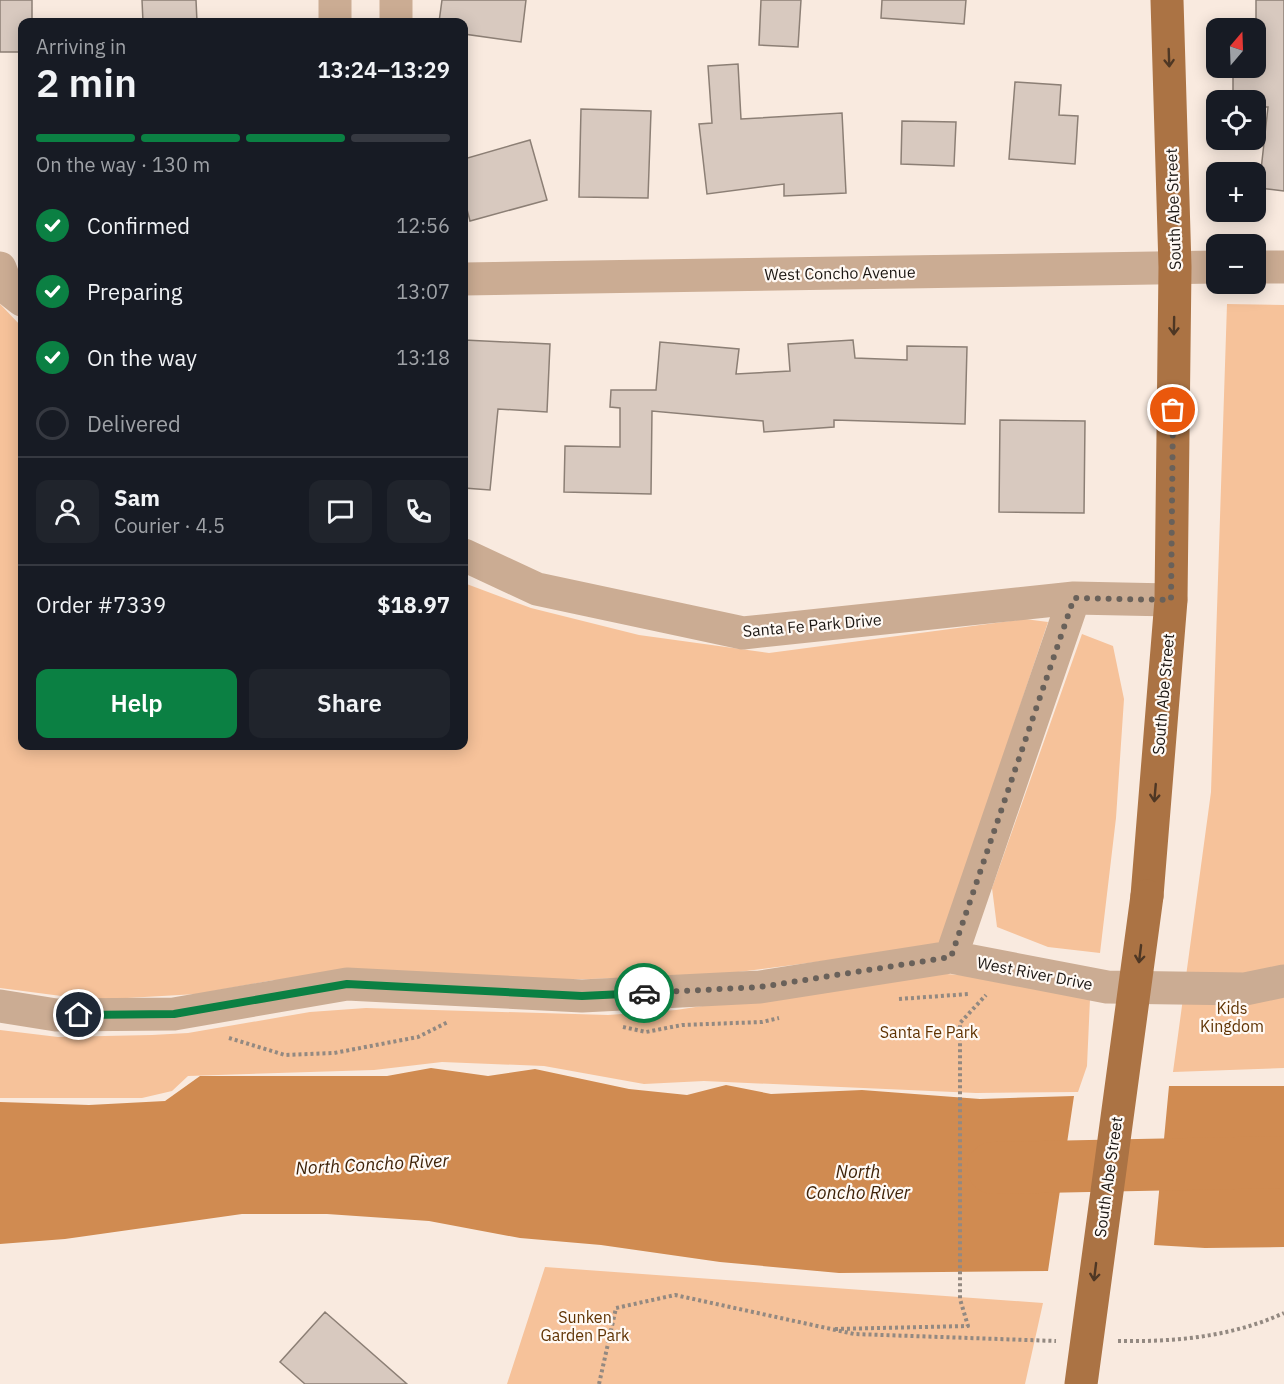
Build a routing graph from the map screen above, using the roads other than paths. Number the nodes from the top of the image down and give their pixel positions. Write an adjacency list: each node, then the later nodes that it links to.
1 (335, 0): 4 (street)
2 (396, 0): 5 (street)
3 (1167, 0): 6 (main road, South Abe Street, one-way to 6)
4 (335, 18)
5 (396, 18)
6 (1175, 267): 7 (street, West Concho Avenue); 10 (street, West Concho Avenue); 13 (main road, South Abe Street, one-way to 13)
7 (1206, 267)
8 (1266, 267): 9 (street)
9 (1284, 267)
10 (468, 279)
11 (468, 557): 12 (street, Santa Fe Park Drive)
12 (1074, 598): 13 (street, Santa Fe Park Drive); 14 (street)
13 (1171, 600): 17 (main road, South Abe Street, one-way to 17, bridge)
14 (951, 957): 15 (street, West River Drive); 16 (street, West River Drive)
15 (1284, 981)
16 (0, 1006)
17 (1082, 1384)

